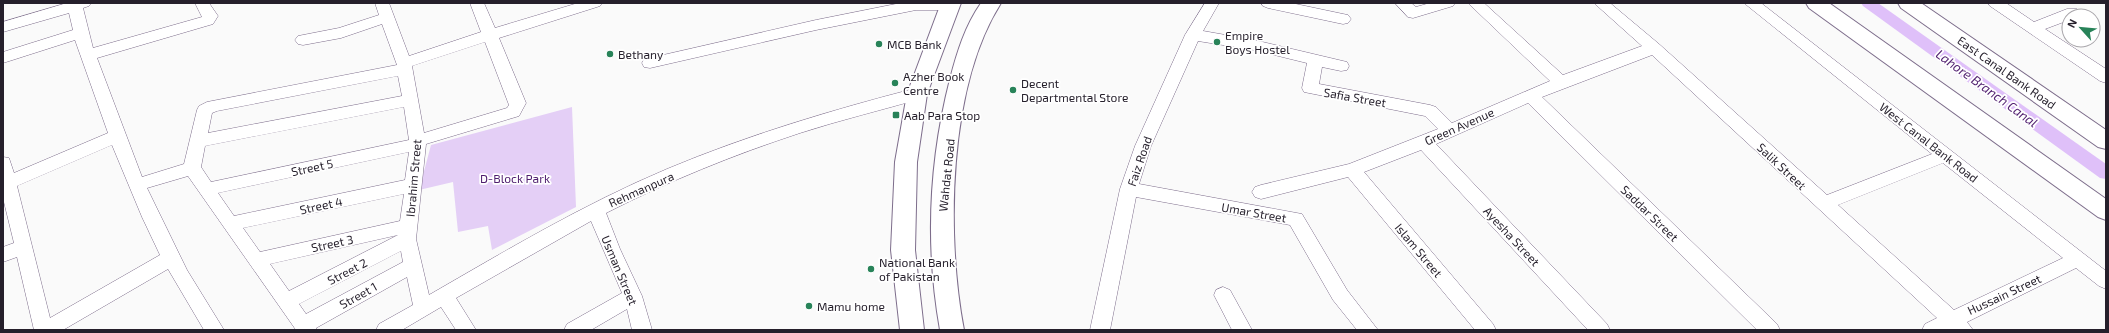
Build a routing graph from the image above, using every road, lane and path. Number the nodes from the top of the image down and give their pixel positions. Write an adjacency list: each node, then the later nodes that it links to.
1 (202, 3): 31 (street)
2 (477, 3): 27 (street)
3 (595, 3): 19 (street)
4 (985, 3): 23 (main road)
5 (991, 3): 23 (main road, Wahdat Road)
6 (1212, 3): 28 (street, Faiz Road)
7 (1268, 3): 22 (street)
8 (1402, 3): 9 (street)
9 (1448, 3)
10 (1475, 3): 38 (street)
11 (1601, 3): 30 (street, Salik Street)
12 (1751, 3): 48 (street, West Canal Bank Road)
13 (1816, 3): 60 (main road)
14 (1908, 3): 45 (main road, East Canal Bank Road)
15 (1995, 3): 25 (street)
16 (951, 4): 34 (street); 39 (main road)
17 (80, 5): 18 (street); 26 (street)
18 (45, 9): 24 (street)
19 (550, 9): 27 (street)
20 (385, 10): 29 (street); 35 (street, Ibrahim Street)
21 (2061, 18): 25 (street)
22 (1343, 19)
23 (977, 25): 85 (main road, Wahdat Road)
24 (3, 27)
25 (2033, 28): 37 (street)
26 (80, 33): 31 (street); 32 (street)
27 (490, 35): 35 (street); 46 (street, Street 5)
28 (1193, 35): 33 (street); 56 (street, Faiz Road)
29 (303, 40)
30 (1654, 48): 38 (street, Green Avenue); 58 (street, Salik Street)
31 (88, 54): 43 (street)
32 (3, 58)
33 (1315, 61): 36 (street); 42 (street, Safia Street)
34 (650, 63)
35 (405, 66): 41 (street, Ibrahim Street); 44 (street)
36 (1341, 66)
37 (2106, 78)
38 (1561, 82): 40 (street, Green Avenue)
39 (917, 94): 59 (street, Rehmanpura); 84 (main road)
40 (1530, 95): 42 (street, Green Avenue); 90 (street, Saddar Street)
41 (411, 100): 44 (street); 46 (street, Ibrahim Street)
42 (1450, 131): 47 (street, Green Avenue)
43 (117, 136): 52 (street); 53 (street)
44 (197, 141): 50 (street)
45 (2106, 141)
46 (418, 142): 54 (street, Ibrahim Street); 55 (street, Street 5)
47 (1424, 142): 51 (street, Green Avenue); 89 (street, Ayesha Street)
48 (1946, 155): 58 (street); 66 (street, West Canal Bank Road)
49 (3, 163): 52 (street)
50 (192, 168): 53 (street); 55 (street)
51 (1352, 170): 57 (street, Green Avenue); 88 (street, Islam Street)
52 (6, 184): 63 (street)
53 (137, 185): 65 (street)
54 (413, 185): 61 (street, Street 4); 62 (street, Ibrahim Street)
55 (207, 189): 61 (street)
56 (1129, 189): 86 (street, Faiz Road); 87 (street, Umar Street)
57 (1261, 192)
58 (1823, 204): 75 (street, Salik Street)
59 (596, 210): 71 (street, Rehmanpura); 72 (street, Usman Street)
60 (2106, 211)
61 (230, 224): 67 (street)
62 (408, 233): 67 (street, Street 3); 68 (street, Ibrahim Street); 73 (street, Street 2)
63 (24, 246): 64 (street); 78 (street)
64 (3, 255)
65 (172, 256): 78 (street); 79 (street)
66 (2078, 259): 69 (street, West Canal Bank Road); 75 (street, Hussain Street)
67 (256, 260): 73 (street)
68 (413, 265): 74 (street, Ibrahim Street); 76 (street, Street 1)
69 (2106, 281)
70 (1223, 295): 77 (street)
71 (444, 296): 74 (street, Rehmanpura); 81 (street)
72 (633, 296): 82 (street); 83 (street, Usman Street)
73 (286, 302): 76 (street)
74 (423, 308): 80 (street, Rehmanpura)
75 (1957, 325): 91 (street, Hussain Street)
76 (305, 328)
77 (1236, 328)
78 (45, 330)
79 (214, 330)
80 (386, 330)
81 (466, 330)
82 (574, 330)
83 (642, 330)
84 (912, 330)
85 (952, 330)
86 (1100, 330)
87 (1368, 330)
88 (1486, 330)
89 (1600, 330)
90 (1770, 330)
91 (1932, 330)

